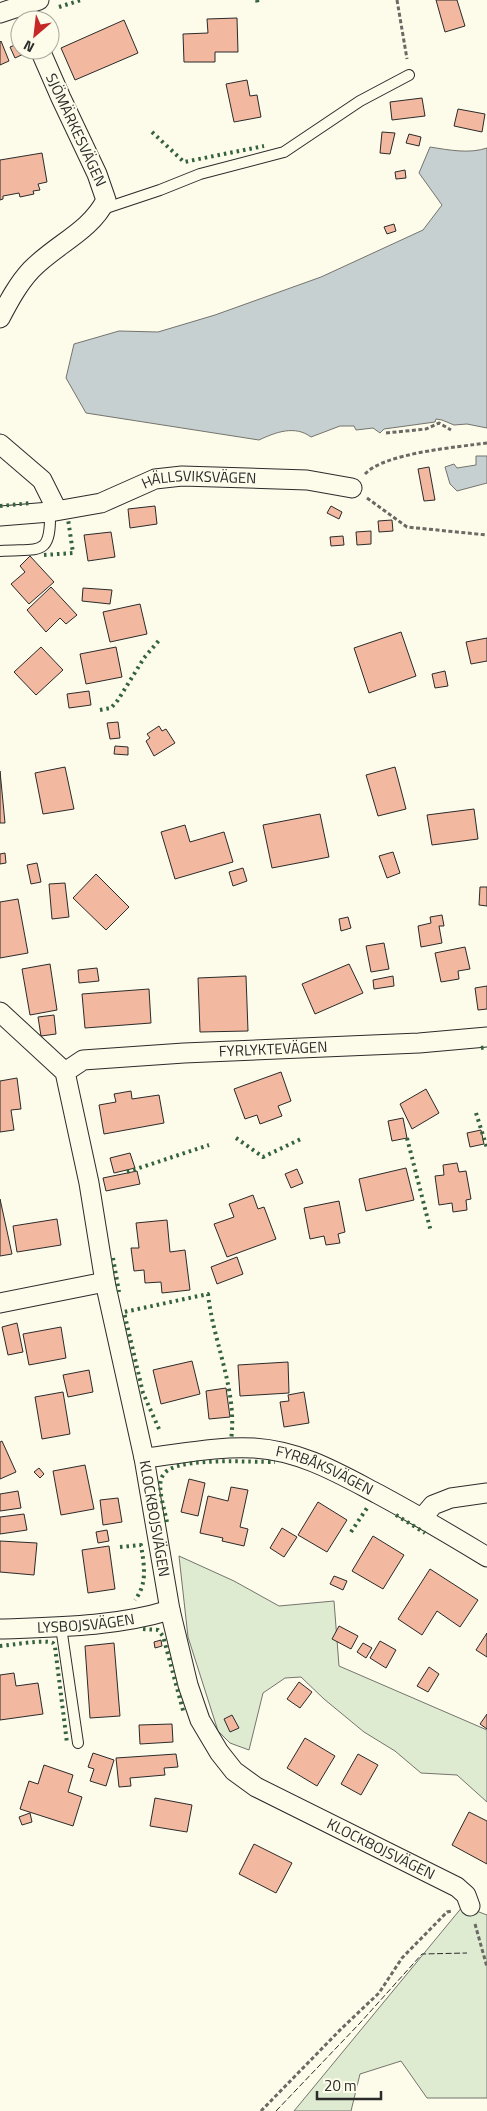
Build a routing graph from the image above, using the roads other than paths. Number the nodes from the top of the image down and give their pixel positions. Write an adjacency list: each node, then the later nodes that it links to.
1 (29, 9): 2 (street)
2 (0, 13)
3 (45, 60): 5 (street, SJÖMÄRKESVÄGEN)
4 (409, 75): 5 (lane)
5 (102, 209): 6 (street, SJÖMÄRKESVÄGEN)
6 (0, 318)
7 (0, 444): 9 (street)
8 (352, 488): 9 (street, HÄLLSVIKSVÄGEN)
9 (54, 511): 10 (street, HÄLLSVIKSVÄGEN); 11 (lane)
10 (0, 516)
11 (0, 551)
12 (0, 1012): 14 (street)
13 (487, 1037): 14 (street, FYRLYKTEVÄGEN)
14 (65, 1072): 15 (street, KLOCKBOJSVÄGEN)
15 (106, 1282): 16 (street); 17 (street, KLOCKBOJSVÄGEN)
16 (0, 1302)
17 (144, 1458): 19 (street, FYRBÅKSVÄGEN); 21 (street, KLOCKBOJSVÄGEN)
18 (487, 1493): 19 (street)
19 (422, 1518): 20 (street, FYRBÅKSVÄGEN)
20 (487, 1557)
21 (170, 1610): 22 (street, LYSBOJSVÄGEN); 25 (street, KLOCKBOJSVÄGEN)
22 (61, 1627): 23 (street, LYSBOJSVÄGEN); 24 (lane)
23 (0, 1629)
24 (78, 1743)
25 (470, 1906)

